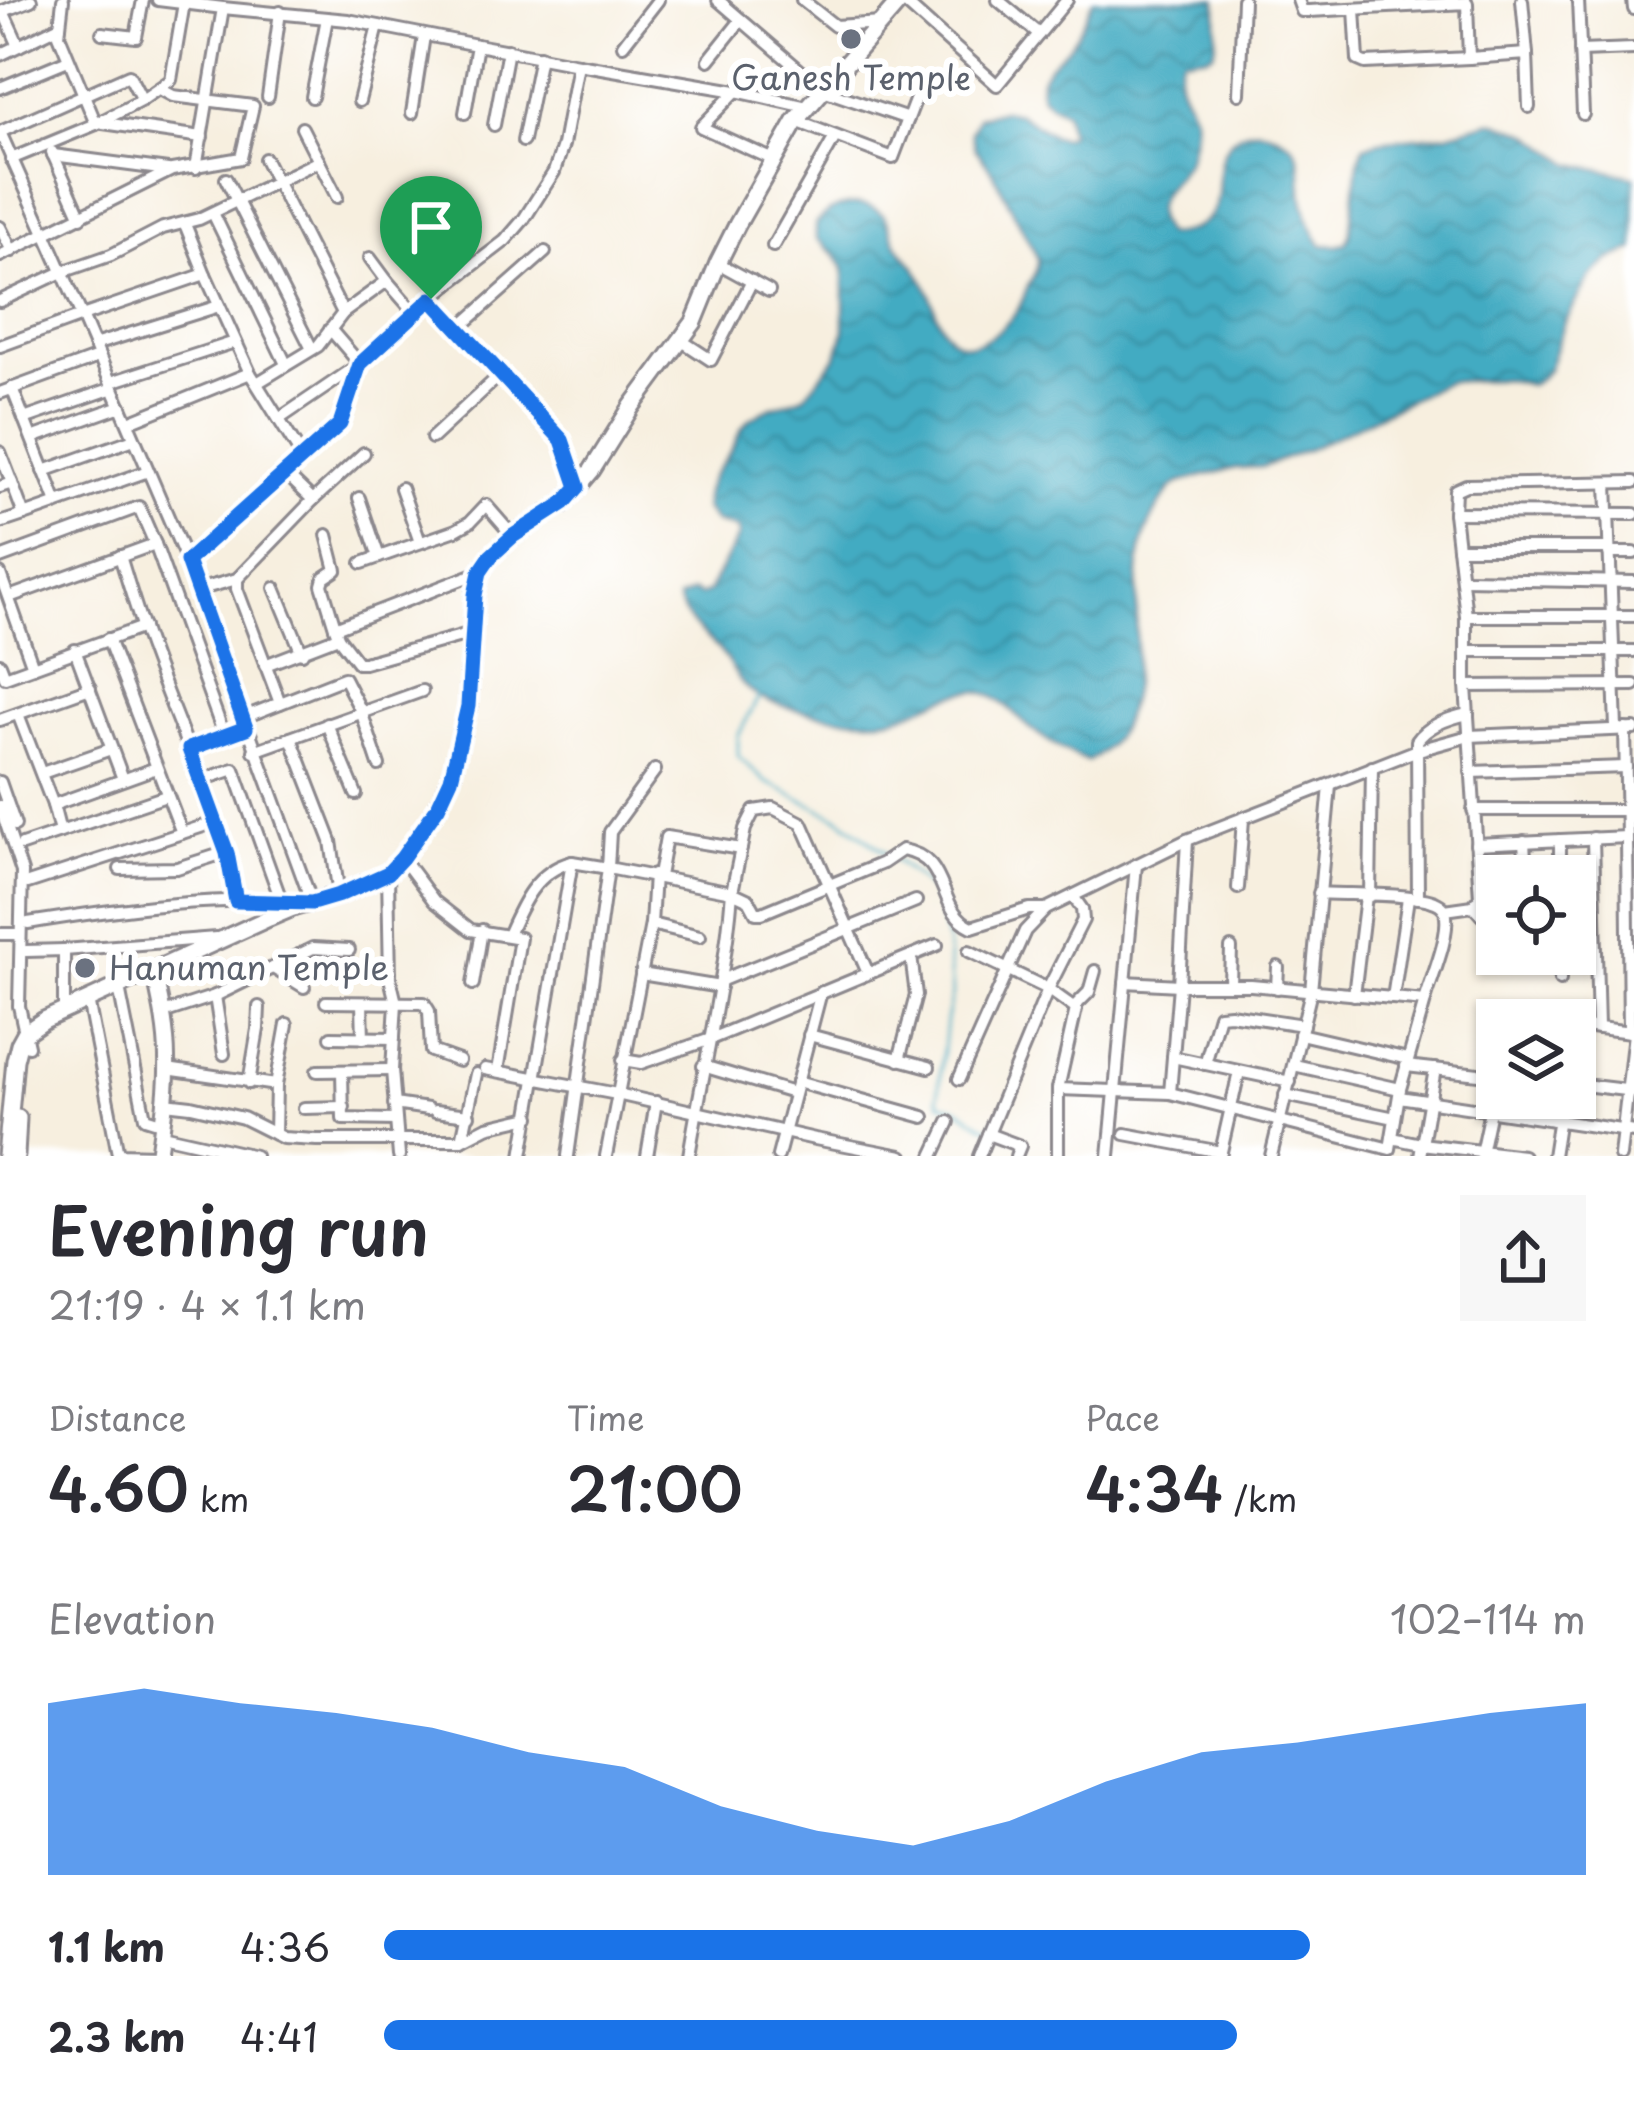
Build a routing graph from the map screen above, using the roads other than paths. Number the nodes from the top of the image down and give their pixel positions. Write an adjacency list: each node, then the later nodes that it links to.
1 (32, 0): 21 (street)
2 (63, 0): 26 (street)
3 (142, 0): 28 (street)
4 (158, 0): 17 (street)
5 (658, 0): 32 (street)
6 (718, 0): 24 (street)
7 (802, 0): 25 (street)
8 (902, 0): 25 (main road); 29 (street)
9 (998, 0): 29 (street)
10 (1067, 0): 29 (street)
11 (1243, 0): 49 (street)
12 (1298, 0): 19 (street)
13 (1522, 0): 37 (street)
14 (1578, 0): 36 (street)
15 (1633, 0): 20 (street)
16 (1467, 1): 19 (street); 40 (street)
17 (184, 3): 18 (street); 45 (street)
18 (223, 8): 22 (street); 53 (street)
19 (1355, 9): 40 (street)
20 (1634, 9)
21 (1, 12): 33 (street)
22 (280, 12): 23 (street); 51 (street)
23 (327, 18): 27 (street); 52 (street)
24 (741, 20): 42 (street); 46 (street)
25 (881, 23): 46 (main road)
26 (60, 26): 33 (street); 41 (street)
27 (379, 26): 30 (street); 55 (street)
28 (102, 33)
29 (1039, 34)
30 (424, 35): 31 (street); 57 (street)
31 (477, 45): 35 (street); 58 (street)
32 (623, 45)
33 (19, 46): 38 (street)
34 (1634, 49): 36 (street)
35 (508, 50): 39 (street); 63 (street)
36 (1580, 51): 60 (street)
37 (1527, 54): 40 (street); 56 (street)
38 (0, 55)
39 (540, 56): 43 (street); 68 (street)
40 (1469, 58)
41 (68, 60): 44 (street); 50 (street)
42 (709, 60)
43 (578, 64): 48 (street); 95 (street)
44 (0, 88)
45 (160, 89): 53 (street); 54 (street)
46 (823, 90): 59 (main road); 61 (street)
47 (919, 90): 61 (street)
48 (736, 92): 59 (street); 72 (street)
49 (1239, 94)
50 (83, 95): 54 (street); 62 (street); 65 (street)
51 (268, 97)
52 (312, 98)
53 (208, 99): 66 (street); 74 (street)
54 (142, 100): 62 (street)
55 (359, 101)
56 (1529, 107)
57 (412, 113)
58 (464, 113)
59 (802, 114): 67 (street); 72 (main road)
60 (1583, 114)
61 (908, 118): 67 (street)
62 (98, 123): 66 (street); 69 (street)
63 (494, 125)
64 (302, 128): 73 (street)
65 (0, 132): 70 (street)
66 (202, 136): 74 (street)
67 (835, 137): 86 (street)
68 (523, 141)
69 (50, 149): 70 (street); 75 (street); 81 (street)
70 (11, 159): 85 (street)
71 (265, 159): 77 (street)
72 (774, 160): 90 (main road)
73 (319, 161): 77 (street); 78 (street)
74 (196, 167): 75 (street)
75 (172, 170): 81 (street)
76 (226, 179): 79 (street)
77 (277, 183): 79 (street); 101 (street)
78 (337, 197)
79 (237, 203): 80 (street); 108 (street)
80 (213, 213): 82 (street); 110 (street)
81 (82, 217): 85 (street)
82 (185, 224): 91 (street); 92 (street)
83 (0, 227): 88 (street)
84 (406, 229): 95 (street)
85 (46, 234): 88 (street); 91 (street)
86 (773, 246)
87 (544, 252): 104 (street)
88 (6, 254)
89 (370, 258): 93 (street)
90 (718, 263): 94 (street); 105 (main road)
91 (62, 272): 98 (street); 102 (street)
92 (205, 274): 99 (street); 102 (street)
93 (387, 280): 100 (street); 101 (street)
94 (752, 281): 96 (street); 105 (street)
95 (448, 284): 97 (street)
96 (770, 291)
97 (431, 299): 100 (street); 104 (street)
98 (0, 301)
99 (219, 306): 106 (street); 109 (street)
100 (414, 312): 111 (street)
101 (343, 313): 103 (street)
102 (82, 316): 107 (street); 109 (street)
103 (331, 329): 108 (street); 111 (street)
104 (458, 329): 112 (street)
105 (682, 341): 133 (main road)
106 (236, 342): 113 (street); 114 (street)
107 (0, 346)
108 (312, 349): 110 (street)
109 (96, 351): 114 (street); 115 (street)
110 (286, 364): 113 (street)
111 (360, 364): 118 (street); 125 (street)
112 (500, 374): 121 (street); 133 (street)
113 (253, 378): 118 (street); 119 (street)
114 (112, 385): 116 (street); 117 (street)
115 (6, 390): 117 (street)
116 (121, 406): 119 (street); 120 (street)
117 (24, 419): 120 (street)
118 (279, 419): 125 (street)
119 (129, 422): 122 (street)
120 (32, 438): 126 (street)
121 (431, 438)
122 (134, 439): 126 (street); 127 (street)
123 (0, 451): 132 (street)
124 (364, 453): 136 (street)
125 (303, 458): 128 (street)
126 (44, 471): 137 (street)
127 (148, 471): 129 (street); 154 (street)
128 (285, 473): 136 (street); 154 (street)
129 (130, 478): 137 (street); 138 (street)
130 (1634, 482): 131 (street)
131 (1607, 483): 139 (street); 140 (street)
132 (6, 485): 142 (street)
133 (578, 487): 145 (main road)
134 (401, 488): 146 (street)
135 (359, 498): 152 (street)
136 (313, 500): 158 (street)
137 (57, 503): 142 (street)
138 (140, 508): 147 (street); 153 (street)
139 (1454, 513): 140 (street); 148 (street)
140 (1607, 514): 141 (street); 149 (street)
141 (1634, 514)
142 (24, 515): 143 (street)
143 (0, 523)
144 (327, 535): 169 (street)
145 (513, 536): 146 (street); 156 (main road)
146 (420, 542): 152 (street)
147 (155, 544): 151 (street); 194 (street)
148 (1458, 548): 149 (street); 159 (street)
149 (1609, 550): 150 (street); 161 (street)
150 (1634, 553)
151 (119, 556): 164 (street); 168 (street)
152 (380, 557): 155 (street)
153 (0, 559)
154 (187, 561): 163 (street)
155 (362, 563)
156 (480, 572): 169 (street); 170 (main road)
157 (0, 574): 164 (street)
158 (237, 579): 163 (street); 178 (street)
159 (1463, 579): 161 (street); 165 (street)
160 (1634, 581): 161 (street)
161 (1610, 582): 166 (street)
162 (275, 589): 176 (street)
163 (197, 590): 191 (street)
164 (9, 597): 179 (street)
165 (1466, 616): 166 (street); 173 (street)
166 (1610, 616): 167 (street); 175 (street)
167 (1634, 616)
168 (143, 627): 171 (street); 198 (street)
169 (336, 633): 170 (street); 176 (street)
170 (472, 633): 234 (main road)
171 (108, 638): 172 (street); 204 (street)
172 (75, 650): 179 (street); 184 (street)
173 (1467, 651): 175 (street); 183 (street)
174 (1634, 651): 175 (street)
175 (1612, 652): 181 (street)
176 (302, 653): 178 (street)
177 (0, 664): 180 (street)
178 (266, 665): 186 (street)
179 (32, 667): 180 (street)
180 (3, 678)
181 (1614, 685): 182 (street); 183 (street); 193 (street)
182 (1634, 685)
183 (1466, 686): 189 (street)
184 (90, 688): 188 (street); 197 (street)
185 (422, 691): 187 (street)
186 (280, 703): 187 (street); 191 (street)
187 (361, 711): 192 (street); 201 (street)
188 (17, 714): 190 (street); 207 (street)
189 (1468, 714): 195 (street); 200 (street)
190 (0, 720)
191 (244, 723): 194 (street); 199 (street)
192 (327, 724): 196 (street); 212 (street)
193 (1625, 728): 195 (street); 203 (street)
194 (224, 735): 198 (street)
195 (1469, 736): 200 (street); 206 (street)
196 (291, 737): 199 (street); 246 (street)
197 (111, 749): 207 (street); 208 (street)
198 (189, 749): 209 (street)
199 (254, 751): 253 (street)
200 (1415, 751): 202 (street); 249 (street)
201 (380, 765)
202 (1372, 767): 211 (street); 248 (street)
203 (1626, 767): 206 (street); 217 (street)
204 (156, 768): 208 (street); 213 (street)
205 (656, 770): 237 (street)
206 (1472, 772): 216 (street)
207 (42, 773): 214 (street)
208 (123, 779): 214 (street)
209 (202, 780): 219 (street); 250 (street)
210 (0, 782): 229 (street)
211 (1330, 786): 218 (street); 245 (street)
212 (356, 794)
213 (166, 796): 221 (street); 222 (street)
214 (53, 805): 221 (street)
215 (0, 806): 220 (street)
216 (1474, 810): 217 (street); 228 (street)
217 (1628, 810): 223 (street)
218 (1243, 819): 225 (street); 243 (street)
219 (216, 822): 222 (street); 231 (street)
220 (4, 829): 259 (street)
221 (60, 832): 229 (street)
222 (182, 833): 241 (street)
223 (1628, 837): 224 (street); 310 (street)
224 (1593, 838): 226 (street); 308 (street)
225 (1187, 840): 236 (street); 286 (street)
226 (1560, 840): 227 (street); 233 (street)
227 (1524, 841): 228 (street); 232 (street)
228 (1476, 844): 254 (street)
229 (22, 845): 241 (street)
230 (742, 849): 240 (street); 242 (street); 244 (street)
231 (227, 853): 238 (street); 251 (street)
232 (1525, 855)
233 (1560, 855)
234 (402, 858): 239 (main road); 261 (street)
235 (572, 862): 237 (street); 263 (street); 336 (street)
236 (1136, 865): 247 (street); 282 (street)
237 (608, 868): 240 (street); 342 (street)
238 (120, 869)
239 (388, 873): 246 (main road); 299 (street)
240 (656, 876): 244 (street); 258 (street)
241 (28, 883): 259 (street)
242 (831, 886): 244 (street); 255 (street); 260 (street)
243 (1238, 888)
244 (732, 892): 284 (street)
245 (1319, 893): 248 (street); 290 (street)
246 (339, 895): 253 (main road)
247 (1073, 896): 255 (street); 289 (street)
248 (1368, 896): 249 (street); 293 (street)
249 (1413, 898): 257 (street); 295 (street)
250 (281, 900): 251 (street); 253 (street)
251 (236, 901): 259 (street)
252 (916, 902): 260 (street)
253 (312, 903): 265 (main road)
254 (1473, 906): 256 (street); 257 (street)
255 (1046, 909): 275 (street)
256 (1476, 909)
257 (1445, 910): 296 (street)
258 (651, 924): 264 (street); 279 (street)
259 (24, 928): 262 (street); 270 (street); 303 (street)
260 (848, 929): 277 (street); 284 (street)
261 (482, 930): 263 (street); 283 (street)
262 (0, 934)
263 (508, 935): 333 (street)
264 (700, 937)
265 (223, 941): 268 (street); 278 (main road)
266 (937, 945): 272 (street)
267 (1231, 948): 285 (street)
268 (64, 950): 270 (street); 305 (street)
269 (349, 950): 274 (street)
270 (26, 951): 303 (street)
271 (969, 951): 275 (street)
272 (910, 956): 277 (street); 321 (street)
273 (1277, 967): 288 (street)
274 (273, 968): 287 (street); 294 (street)
275 (1008, 970): 289 (street); 337 (street)
276 (1095, 971): 302 (street)
277 (868, 973): 292 (street)
278 (154, 974): 291 (main road); 305 (main road); 306 (street)
279 (641, 974): 284 (street); 320 (street)
280 (1560, 975): 281 (street)
281 (1560, 980)
282 (1125, 982): 286 (street); 345 (street)
283 (473, 984)
284 (721, 984): 316 (street)
285 (1230, 984): 286 (street); 288 (street)
286 (1179, 985): 318 (street)
287 (304, 987)
288 (1277, 988): 290 (street)
289 (1048, 989): 302 (street); 371 (street)
290 (1311, 991): 293 (street); 309 (street)
291 (120, 992): 301 (main road); 370 (street)
292 (821, 992): 311 (street); 316 (street)
293 (1354, 995): 295 (street)
294 (215, 996): 306 (street); 317 (street)
295 (1393, 998): 296 (street)
296 (1425, 1001): 323 (street)
297 (326, 1002): 298 (street)
298 (362, 1003): 299 (street); 313 (street)
299 (396, 1003): 314 (street); 322 (street)
300 (0, 1004): 303 (street)
301 (89, 1005): 315 (main road); 385 (street)
302 (1074, 1006): 344 (street)
303 (20, 1007): 315 (street)
304 (259, 1007): 338 (street)
305 (64, 1011): 315 (main road)
306 (163, 1013): 328 (street)
307 (287, 1024): 339 (street)
308 (1598, 1028): 310 (street)
309 (1302, 1030): 323 (street); 324 (street); 325 (street)
310 (1632, 1032): 346 (street)
311 (809, 1035): 321 (street); 340 (street)
312 (331, 1037): 313 (street)
313 (363, 1038): 314 (street)
314 (394, 1038): 330 (street)
315 (26, 1039): 319 (main road); 380 (main road)
316 (708, 1040): 320 (street); 326 (street)
317 (224, 1054)
318 (1173, 1057): 324 (street); 347 (street)
319 (7, 1060): 380 (main road)
320 (623, 1060): 349 (street)
321 (899, 1060): 327 (street)
322 (459, 1061)
323 (1407, 1062): 329 (street); 348 (street)
324 (1204, 1064): 334 (street)
325 (1294, 1065): 343 (street); 348 (street)
326 (703, 1066): 340 (street); 358 (street)
327 (929, 1067)
328 (167, 1069): 338 (street); 351 (street)
329 (1436, 1069): 335 (street); 352 (street)
330 (392, 1070): 332 (street); 353 (street)
331 (317, 1071): 332 (street)
332 (342, 1071): 354 (street)
333 (486, 1071): 336 (street); 359 (street)
334 (1239, 1072): 343 (street); 356 (street)
335 (1476, 1074)
336 (536, 1079): 342 (street); 360 (street)
337 (959, 1079)
338 (248, 1083): 339 (street)
339 (277, 1085): 375 (street)
340 (795, 1087): 361 (street); 372 (street)
341 (1596, 1087): 346 (street)
342 (577, 1088): 349 (street); 392 (street)
343 (1287, 1088): 362 (street); 367 (street)
344 (1058, 1089): 345 (street); 401 (street)
345 (1113, 1090): 347 (street); 402 (street)
346 (1630, 1091): 373 (street)
347 (1170, 1093): 356 (street)
348 (1399, 1093): 352 (street); 362 (street)
349 (617, 1094): 350 (street); 393 (street)
350 (656, 1102): 358 (street); 394 (street)
351 (165, 1103): 370 (street); 375 (street)
352 (1430, 1103): 357 (street); 381 (street)
353 (394, 1104): 359 (street); 366 (street)
354 (344, 1107): 355 (street); 366 (street)
355 (304, 1108)
356 (1231, 1108): 367 (street); 384 (street)
357 (1476, 1110)
358 (696, 1111): 372 (street); 395 (street)
359 (469, 1115): 378 (street)
360 (530, 1117): 378 (street); 391 (street)
361 (924, 1117)
362 (1395, 1118): 376 (street)
363 (1489, 1119): 383 (street)
364 (1538, 1119): 369 (street)
365 (1558, 1119): 369 (street)
366 (395, 1120): 379 (street)
367 (1278, 1120): 376 (street); 403 (street)
368 (949, 1122): 398 (street)
369 (1558, 1122): 373 (street); 405 (street)
370 (163, 1130): 385 (street); 387 (street)
371 (990, 1130): 399 (street); 400 (street)
372 (782, 1132): 396 (street); 397 (street)
373 (1628, 1132): 406 (street)
374 (1125, 1134): 384 (street)
375 (279, 1136): 377 (street); 388 (street)
376 (1392, 1138): 381 (street)
377 (334, 1141): 379 (street); 389 (street)
378 (463, 1141): 379 (street)
379 (399, 1142): 390 (street)
380 (8, 1150)
381 (1420, 1150): 382 (street)
382 (1452, 1151): 383 (street)
383 (1482, 1153): 386 (street)
384 (1220, 1154)
385 (157, 1155)
386 (1509, 1155): 404 (street)
387 (255, 1156)
388 (290, 1156)
389 (334, 1156)
390 (399, 1156)
391 (522, 1156)
392 (568, 1156)
393 (606, 1156)
394 (647, 1156)
395 (689, 1156)
396 (778, 1156)
397 (902, 1156)
398 (933, 1156)
399 (979, 1156)
400 (1016, 1156)
401 (1058, 1156)
402 (1109, 1156)
403 (1270, 1156)
404 (1523, 1156)
405 (1553, 1156)
406 (1620, 1156)

